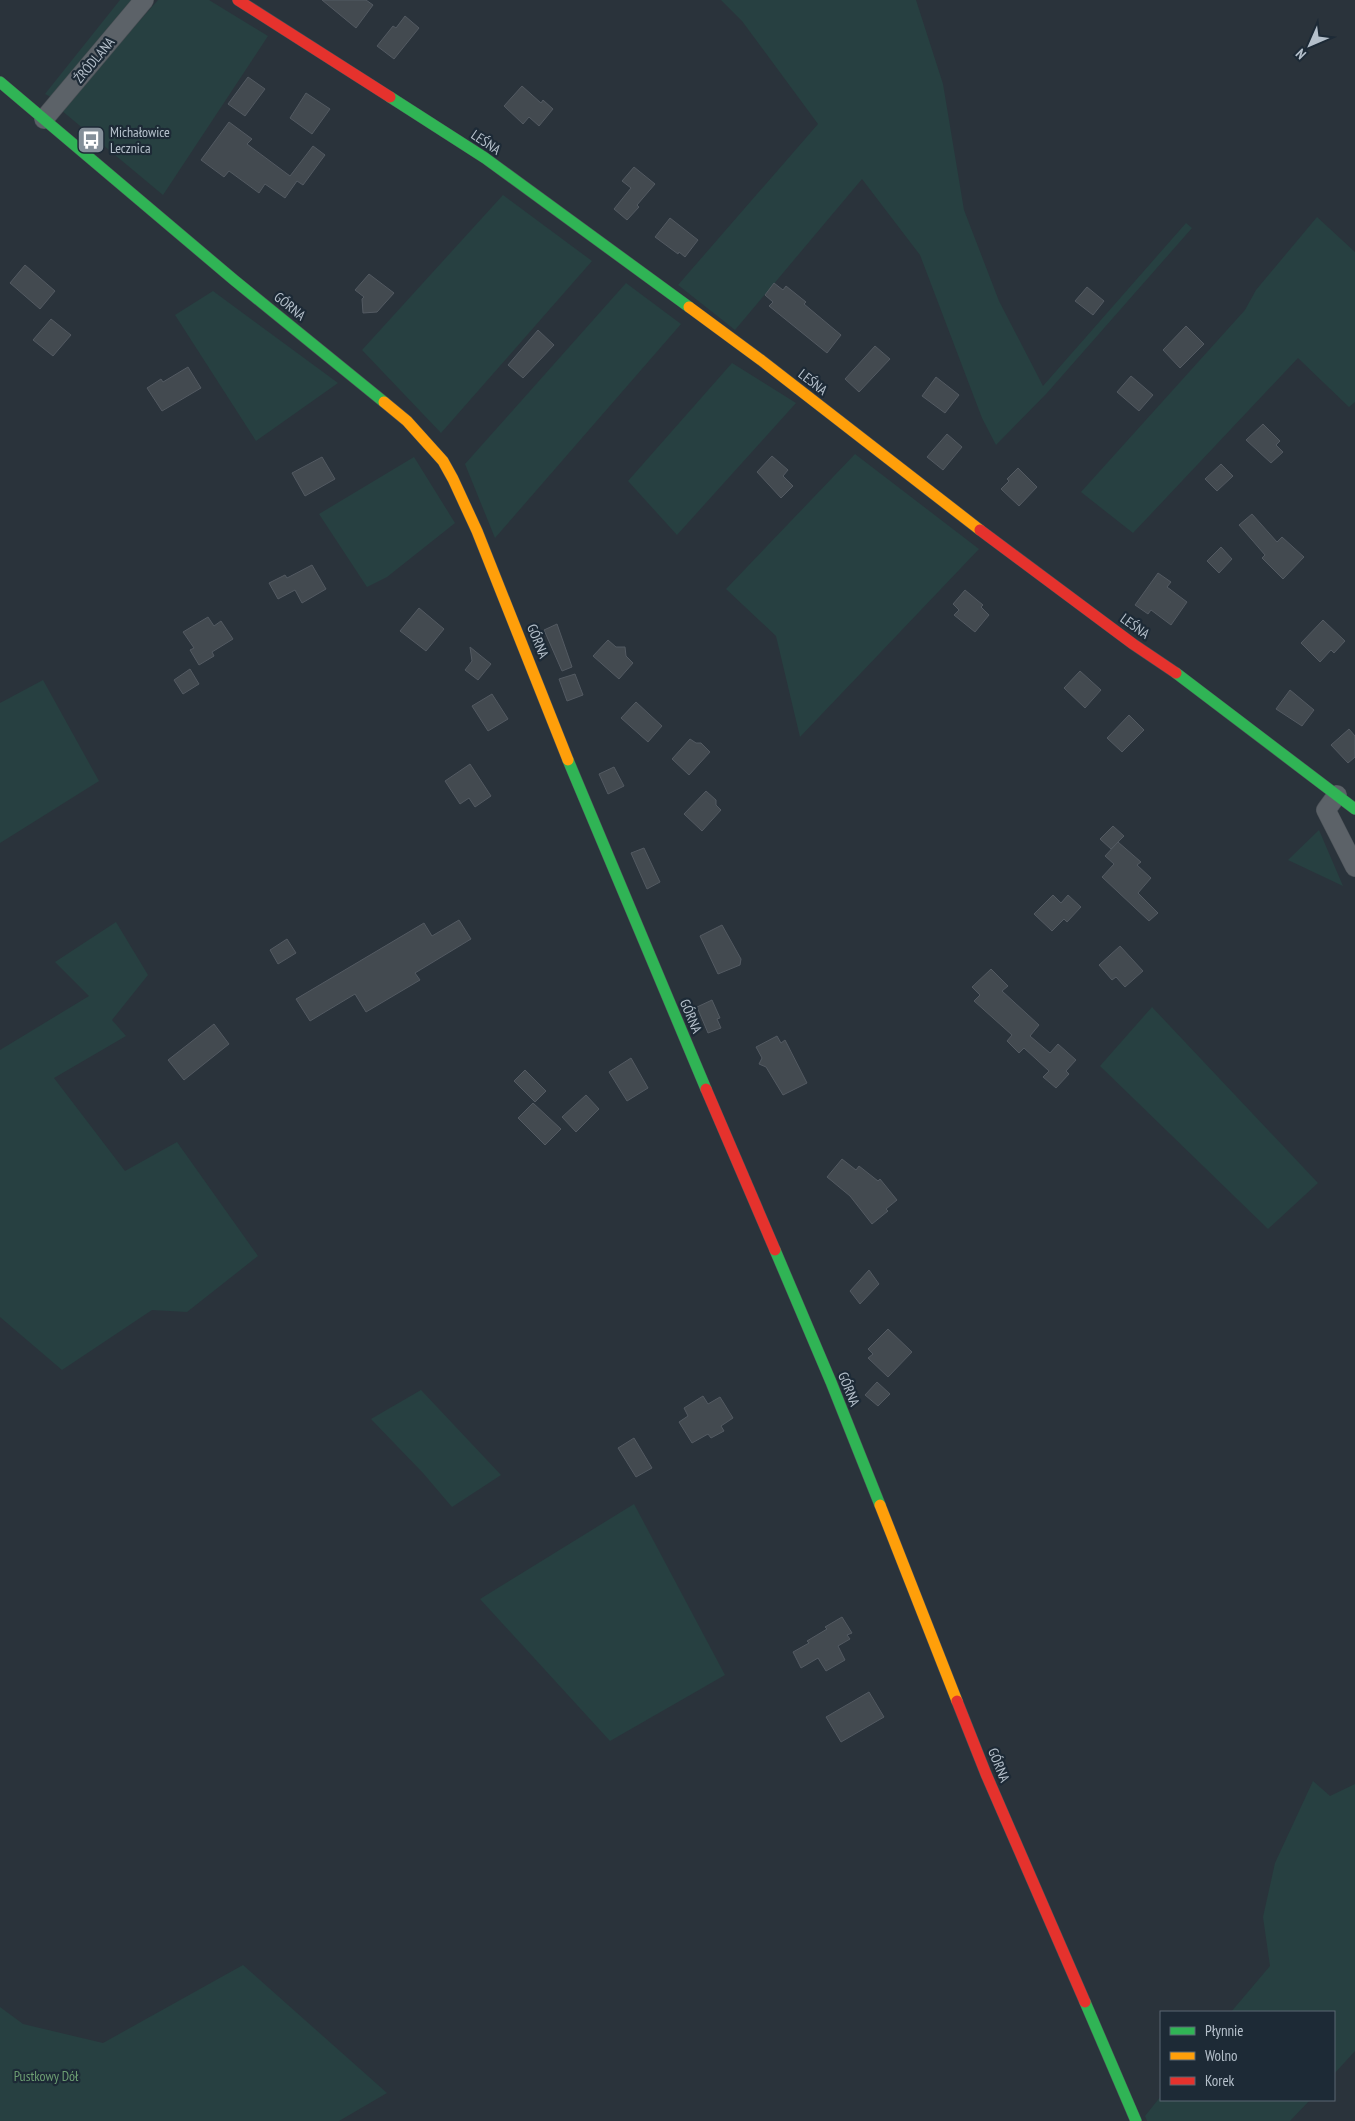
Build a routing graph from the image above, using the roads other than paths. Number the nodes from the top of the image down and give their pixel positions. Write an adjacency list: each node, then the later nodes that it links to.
1 (144, 0): 4 (street, ŹRÓDLANA)
2 (238, 0): 5 (street, LEŚNA)
3 (0, 82): 4 (street, GÓRNA)
4 (44, 119): 8 (street, GÓRNA)
5 (1337, 795): 6 (street, LEŚNA); 7 (street)
6 (1355, 809)
7 (1355, 867)
8 (1136, 2121)

